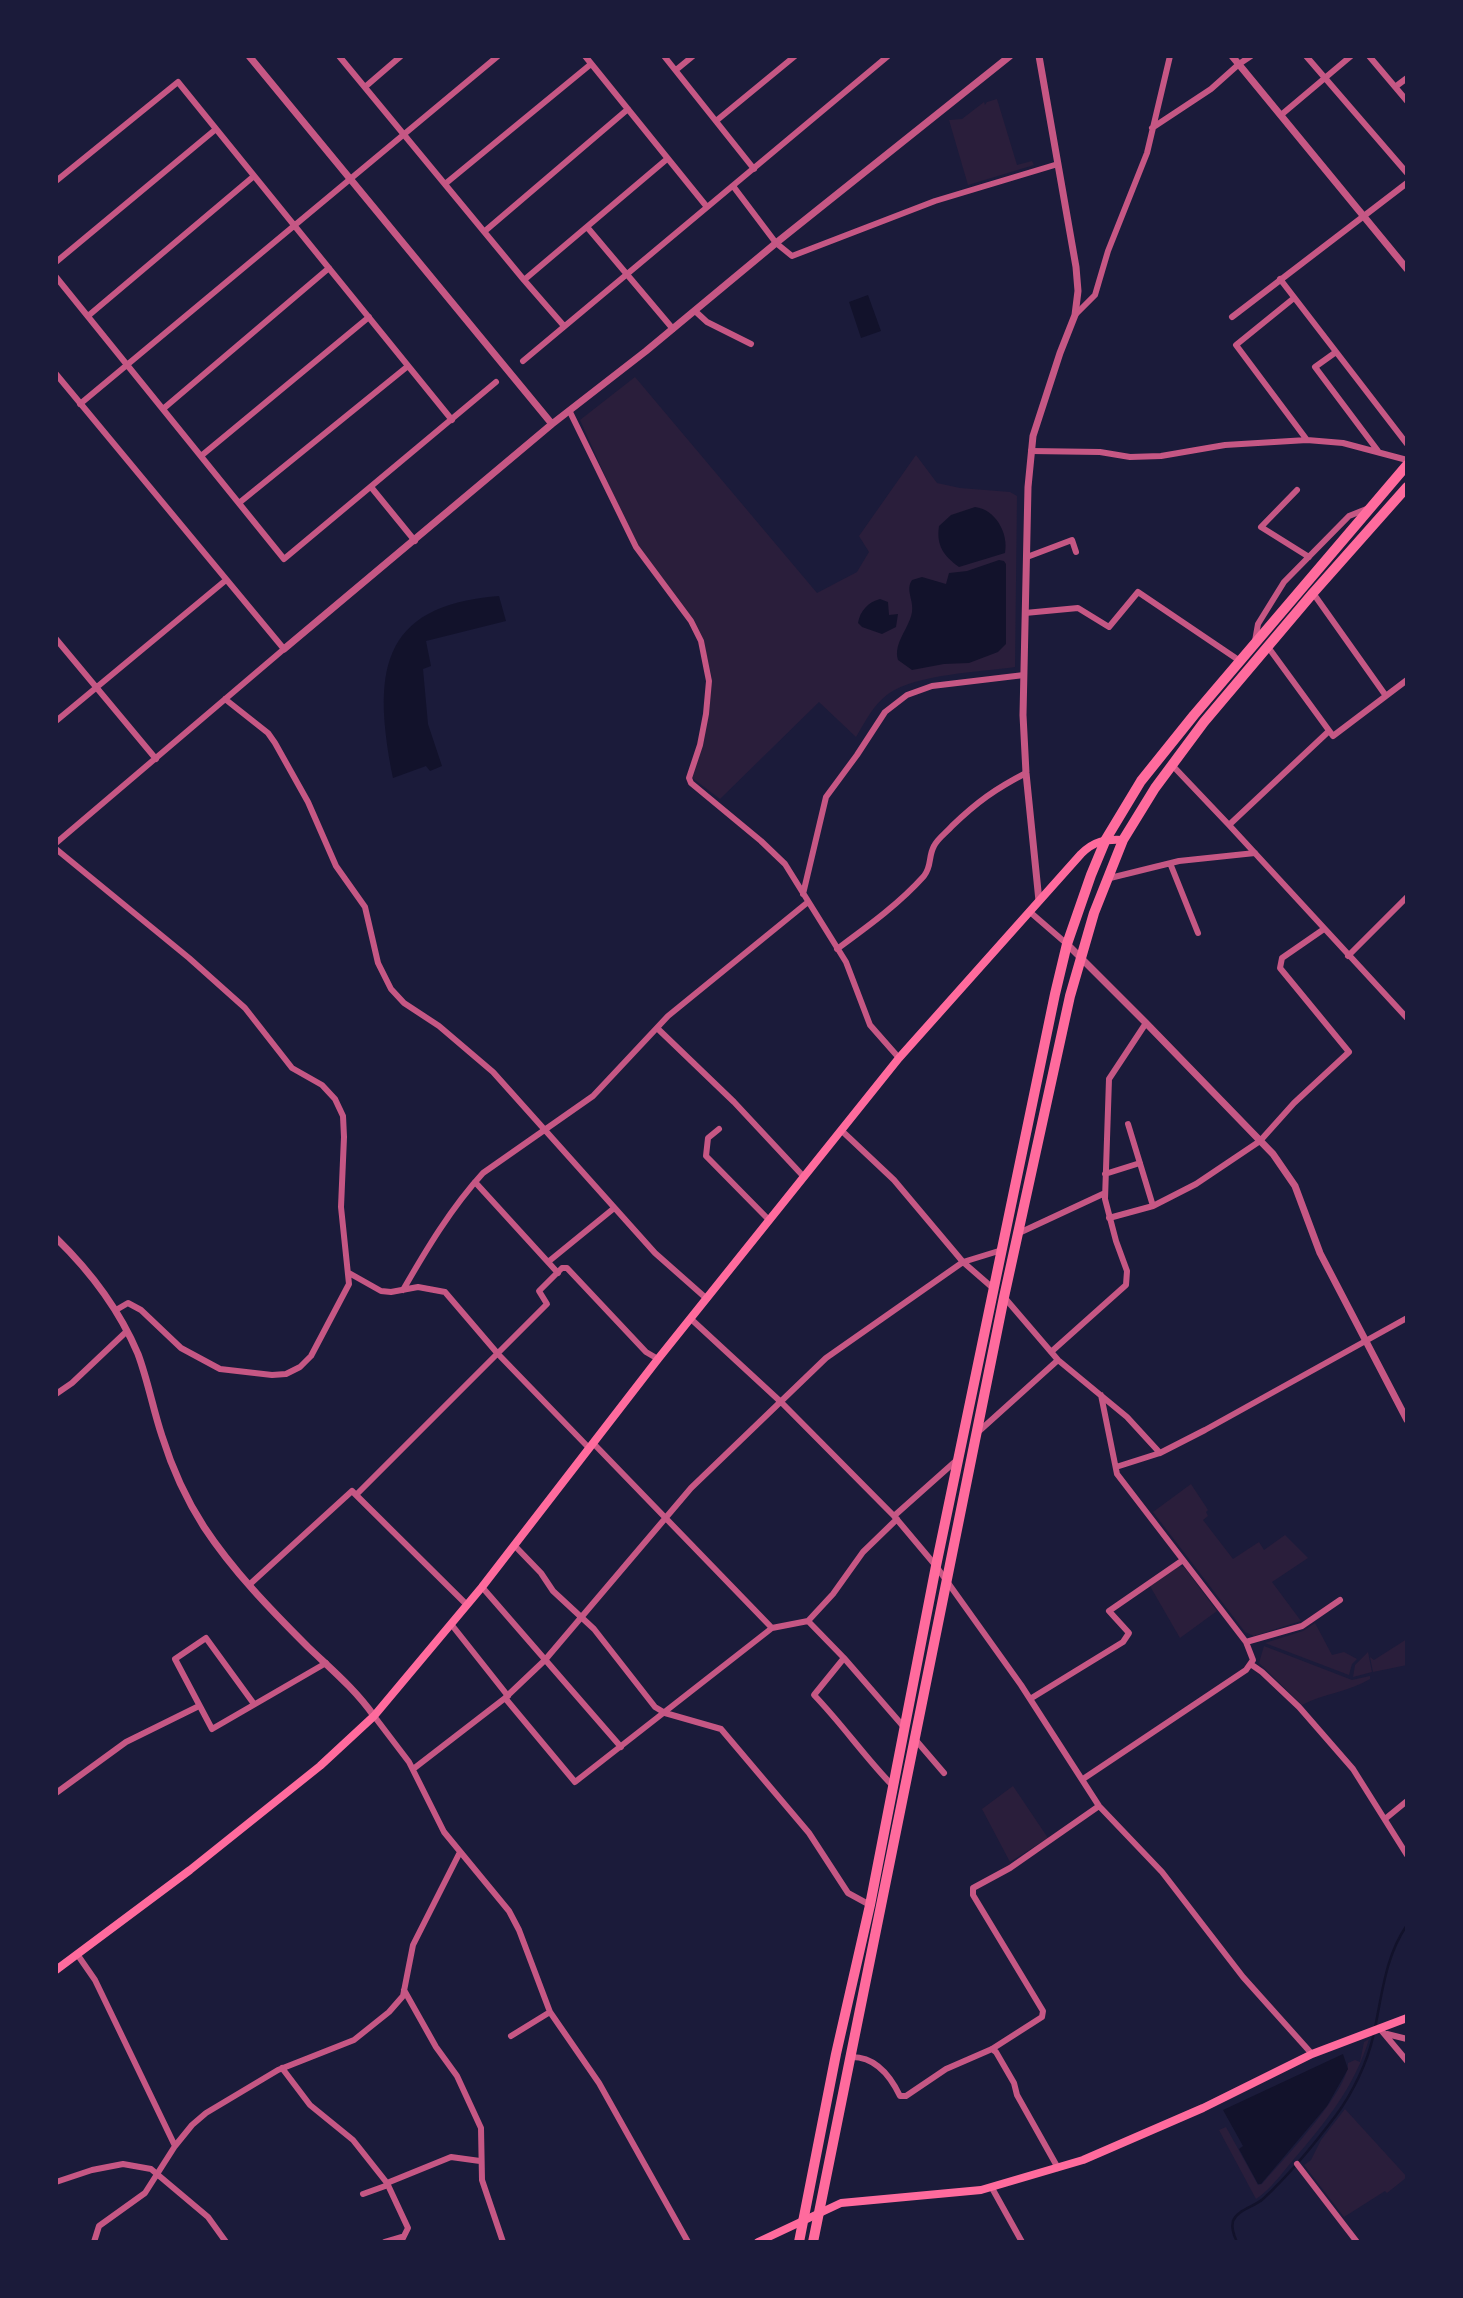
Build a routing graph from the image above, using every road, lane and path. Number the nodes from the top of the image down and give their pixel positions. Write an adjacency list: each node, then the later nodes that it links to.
1 (249, 56): 39 (street)
2 (339, 56): 25 (street)
3 (401, 56): 25 (street)
4 (498, 56): 33 (street)
5 (585, 56): 19 (street)
6 (664, 56): 22 (street)
7 (693, 56): 22 (street)
8 (795, 56): 30 (street)
9 (888, 56): 36 (street)
10 (992, 56): 21 (street)
11 (1010, 56): 21 (street)
12 (1039, 56): 35 (street)
13 (1170, 56): 31 (street)
14 (1233, 56): 20 (street)
15 (1251, 56): 20 (street)
16 (1306, 56): 23 (street)
17 (1351, 56): 23 (street)
18 (1369, 56): 26 (street)
19 (591, 64): 28 (street); 42 (street)
20 (1239, 64): 29 (street); 31 (street)
21 (999, 65): 49 (street)
22 (676, 70): 30 (street)
23 (1325, 78): 29 (street); 37 (street)
24 (1407, 78): 26 (street)
25 (365, 87): 33 (street)
26 (1395, 87): 27 (street)
27 (1407, 101)
28 (628, 109): 34 (street); 48 (street)
29 (1281, 115): 45 (street)
30 (716, 121): 36 (street)
31 (1152, 128): 60 (street)
32 (216, 129): 38 (street); 40 (street); 50 (street)
33 (404, 134): 39 (street); 42 (street)
34 (667, 159): 44 (street); 47 (street)
35 (1058, 164): 49 (street); 60 (street)
36 (754, 169): 43 (street)
37 (1407, 173)
38 (254, 176): 46 (street); 59 (street)
39 (350, 179): 46 (street); 76 (street)
40 (56, 181)
41 (1407, 183): 45 (street)
42 (445, 184): 48 (street)
43 (733, 186): 44 (street); 49 (street)
44 (707, 207): 53 (street)
45 (1364, 215): 52 (street); 55 (street)
46 (295, 226): 51 (street); 68 (street)
47 (587, 227): 53 (street); 56 (street)
48 (485, 231): 56 (street)
49 (776, 243): 58 (street)
50 (56, 262)
51 (329, 268): 61 (street); 73 (street)
52 (1407, 269)
53 (626, 274): 63 (street); 64 (street)
54 (56, 277): 59 (street)
55 (1280, 279): 57 (street); 62 (street)
56 (524, 280): 63 (street)
57 (1294, 298): 66 (street); 77 (street)
58 (695, 311): 64 (street); 65 (street)
59 (88, 316): 68 (street)
60 (1075, 316): 79 (street)
61 (369, 317): 69 (street); 81 (street)
62 (1233, 317)
63 (564, 326): 67 (street)
64 (673, 329): 74 (street)
65 (751, 344)
66 (1336, 352): 78 (street); 80 (street)
67 (523, 361)
68 (127, 365): 72 (street); 73 (street)
69 (408, 366): 75 (street); 86 (street)
70 (56, 374): 72 (street)
71 (496, 382): 75 (street)
72 (80, 404): 92 (street)
73 (163, 409): 81 (street)
74 (570, 412): 76 (street); 118 (street)
75 (452, 420): 83 (street)
76 (552, 424): 88 (street)
77 (1307, 440): 79 (street); 80 (street)
78 (1407, 444)
79 (1031, 451): 90 (street)
80 (1378, 451): 82 (street)
81 (201, 456): 86 (street)
82 (1407, 463): 87 (highway)
83 (371, 487): 86 (street); 88 (street)
84 (1407, 487): 93 (highway)
85 (1297, 491): 91 (street)
86 (239, 503)
87 (1370, 508): 91 (street); 96 (highway)
88 (415, 541): 98 (street)
89 (1076, 552): 90 (street)
90 (1027, 557): 94 (street)
91 (1309, 557): 96 (street)
92 (226, 580): 98 (street); 102 (street)
93 (1313, 593): 97 (highway); 103 (street)
94 (1025, 613): 99 (street); 100 (street)
95 (56, 639): 102 (street)
96 (1254, 643): 99 (highway)
97 (1268, 647): 106 (street); 108 (highway)
98 (284, 649): 104 (street)
99 (1240, 661): 111 (highway)
100 (1024, 675): 109 (street); 118 (street)
101 (1407, 680): 103 (street)
102 (96, 687): 105 (street); 107 (street)
103 (1386, 696): 106 (street)
104 (225, 699): 107 (street); 135 (street)
105 (56, 721)
106 (1329, 732): 110 (street)
107 (156, 759): 113 (street)
108 (1172, 765): 110 (street); 112 (highway)
109 (1026, 773): 120 (street); 126 (street)
110 (1229, 825): 115 (street)
111 (1106, 839): 112 (main road); 120 (main road); 125 (highway)
112 (1123, 840): 117 (highway)
113 (56, 843)
114 (56, 849): 152 (street)
115 (1255, 853): 116 (street); 123 (street)
116 (1170, 863): 117 (street); 124 (street)
117 (1105, 879): 127 (highway)
118 (803, 894): 121 (street)
119 (1407, 897): 128 (street)
120 (1039, 901): 122 (main road)
121 (807, 902): 126 (street); 131 (street)
122 (1030, 912): 125 (street); 132 (main road)
123 (1324, 929): 128 (street); 137 (street)
124 (1198, 933)
125 (1067, 944): 127 (street); 149 (highway)
126 (837, 949): 132 (street)
127 (1080, 956): 130 (street); 147 (highway)
128 (1348, 956): 129 (street)
129 (1407, 1018)
130 (1146, 1023): 137 (street); 139 (street)
131 (657, 1028): 135 (street); 140 (street)
132 (899, 1058): 136 (main road)
133 (1128, 1124): 138 (street)
134 (719, 1129): 146 (street)
135 (544, 1131): 141 (street); 144 (street)
136 (842, 1131): 140 (main road); 151 (street)
137 (1260, 1141): 143 (street); 162 (street)
138 (1140, 1163): 139 (street); 143 (street)
139 (1105, 1174): 142 (street)
140 (804, 1177): 146 (main road)
141 (475, 1182): 150 (street); 155 (street)
142 (1105, 1193): 145 (street); 147 (street)
143 (1153, 1206): 145 (street)
144 (613, 1209): 150 (street); 157 (street)
145 (1109, 1218): 163 (street)
146 (769, 1220): 157 (main road)
147 (1019, 1233): 156 (highway)
148 (56, 1238): 158 (street)
149 (1002, 1250): 151 (street); 154 (highway)
150 (548, 1262): 153 (street)
151 (963, 1262): 154 (street); 169 (street)
152 (349, 1273): 155 (street); 158 (street)
153 (558, 1273): 164 (street); 165 (street)
154 (994, 1289): 174 (highway)
155 (403, 1290): 164 (street)
156 (1003, 1297): 163 (street); 171 (highway)
157 (707, 1299): 160 (main road)
158 (116, 1310): 161 (street)
159 (1407, 1318): 162 (street)
160 (691, 1319): 165 (main road); 169 (street)
161 (127, 1331): 167 (street); 183 (street)
162 (1366, 1340): 170 (street); 173 (street)
163 (1051, 1352): 166 (street)
164 (498, 1354): 172 (street); 176 (street)
165 (658, 1359): 172 (main road)
166 (1058, 1360): 168 (street); 171 (street)
167 (56, 1394)
168 (1101, 1395): 173 (street); 175 (street)
169 (782, 1403): 177 (street); 178 (street)
170 (1407, 1420)
171 (976, 1435): 182 (highway)
172 (591, 1445): 177 (street); 179 (main road)
173 (1160, 1453): 175 (street)
174 (958, 1459): 178 (street); 181 (highway)
175 (1116, 1466): 180 (street)
176 (356, 1495): 183 (street); 186 (street)
177 (665, 1517): 187 (street); 190 (street)
178 (895, 1518): 181 (street); 188 (street)
179 (514, 1545): 184 (main road); 187 (street)
180 (1182, 1560): 191 (street); 197 (street)
181 (936, 1566): 182 (street); 202 (highway)
182 (947, 1583): 197 (street); 203 (highway)
183 (249, 1585): 194 (street)
184 (482, 1587): 186 (main road); 193 (street)
185 (1340, 1600): 191 (street)
186 (467, 1605): 189 (main road)
187 (581, 1617): 193 (street); 200 (street)
188 (808, 1621): 190 (street); 192 (street)
189 (451, 1624): 196 (street); 201 (main road)
190 (772, 1628): 200 (street)
191 (1246, 1642): 195 (street)
192 (844, 1658): 202 (street); 208 (street)
193 (545, 1660): 196 (street); 204 (street)
194 (326, 1663): 198 (street); 201 (street)
195 (1252, 1665): 207 (street); 212 (street)
196 (507, 1697): 204 (street); 205 (street)
197 (1030, 1699): 207 (street)
198 (254, 1704): 199 (street); 199 (street)
199 (200, 1706): 209 (street)
200 (665, 1713): 204 (street); 215 (street)
201 (374, 1716): 205 (street); 216 (main road)
202 (904, 1726): 208 (highway)
203 (914, 1738): 206 (street); 226 (highway)
204 (621, 1747)
205 (413, 1769): 213 (street)
206 (944, 1773)
207 (1083, 1779): 211 (street)
208 (892, 1785): 215 (highway)
209 (56, 1793)
210 (1407, 1801): 212 (street)
211 (1099, 1806): 224 (street); 225 (street)
212 (1385, 1819): 214 (street)
213 (460, 1852): 218 (street); 219 (street)
214 (1407, 1856)
215 (870, 1905): 239 (highway)
216 (77, 1954): 217 (main road); 229 (street)
217 (56, 1970)
218 (404, 1990): 228 (street); 230 (street)
219 (550, 2011): 222 (street); 245 (street)
220 (1407, 2018): 221 (main road)
221 (1383, 2032): 223 (street); 225 (main road); 227 (street)
222 (511, 2036)
223 (1407, 2039)
224 (992, 2049): 226 (street); 232 (street)
225 (1312, 2054): 232 (main road)
226 (850, 2057): 238 (highway)
227 (1407, 2061)
228 (282, 2068): 229 (street); 235 (street)
229 (175, 2146): 233 (street)
230 (480, 2161): 235 (street); 244 (street)
231 (1297, 2164): 250 (street)
232 (1058, 2168): 236 (main road)
233 (157, 2174): 234 (street); 241 (street); 242 (street)
234 (56, 2182)
235 (387, 2184): 237 (street); 240 (street)
236 (992, 2188): 238 (main road); 249 (street)
237 (363, 2194)
238 (819, 2212): 239 (main road); 248 (highway)
239 (803, 2220): 246 (main road); 247 (highway)
240 (402, 2239): 243 (street)
241 (94, 2242)
242 (226, 2242)
243 (385, 2242)
244 (503, 2242)
245 (688, 2242)
246 (758, 2242)
247 (799, 2242)
248 (813, 2242)
249 (1022, 2242)
250 (1357, 2242)

